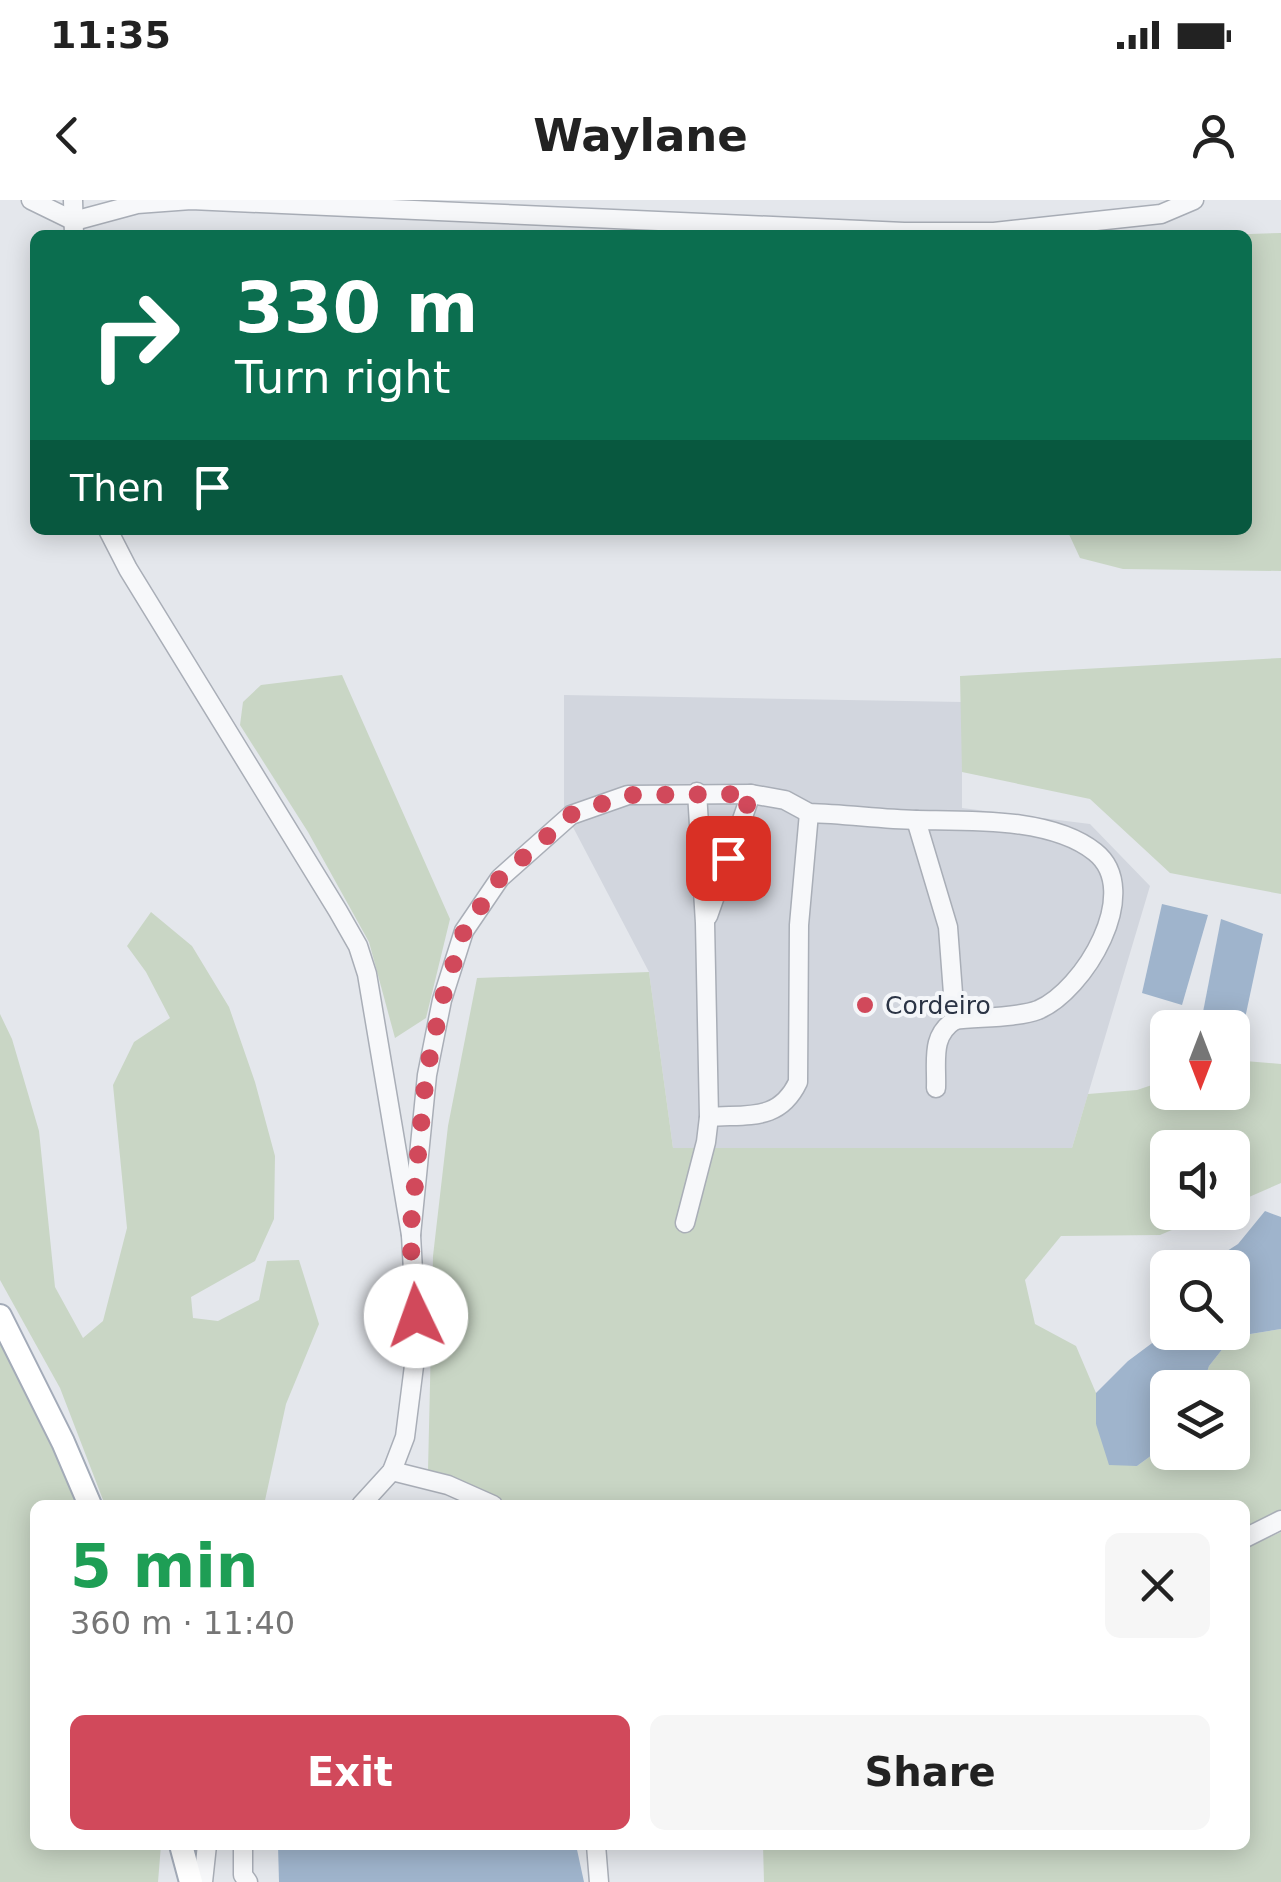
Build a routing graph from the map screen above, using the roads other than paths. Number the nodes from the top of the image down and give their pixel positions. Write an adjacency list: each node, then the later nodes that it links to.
1 (32, 200): 4 (street)
2 (73, 200): 4 (street)
3 (1194, 200): 6 (street)
4 (74, 228): 5 (street)
5 (841, 230)
6 (1013, 230)
7 (110, 535): 17 (street)
8 (697, 792): 9 (street); 12 (street); 17 (street)
9 (751, 794): 10 (street); 12 (street)
10 (809, 813): 11 (street); 15 (street)
11 (916, 820): 13 (street); 13 (street)
12 (705, 923): 15 (street)
13 (954, 1020): 14 (street)
14 (936, 1088)
15 (709, 1116): 16 (street)
16 (685, 1223)
17 (410, 1235): 19 (street)
18 (0, 1316): 20 (main road)
19 (392, 1471): 21 (street); 22 (street)
20 (88, 1500)
21 (366, 1500)
22 (482, 1500)
23 (1281, 1520): 24 (street)
24 (1250, 1536)
25 (182, 1850): 29 (main road)
26 (206, 1850): 30 (street)
27 (242, 1850): 31 (street)
28 (596, 1850): 32 (street)
29 (191, 1882)
30 (203, 1882)
31 (248, 1882)
32 (598, 1882)

